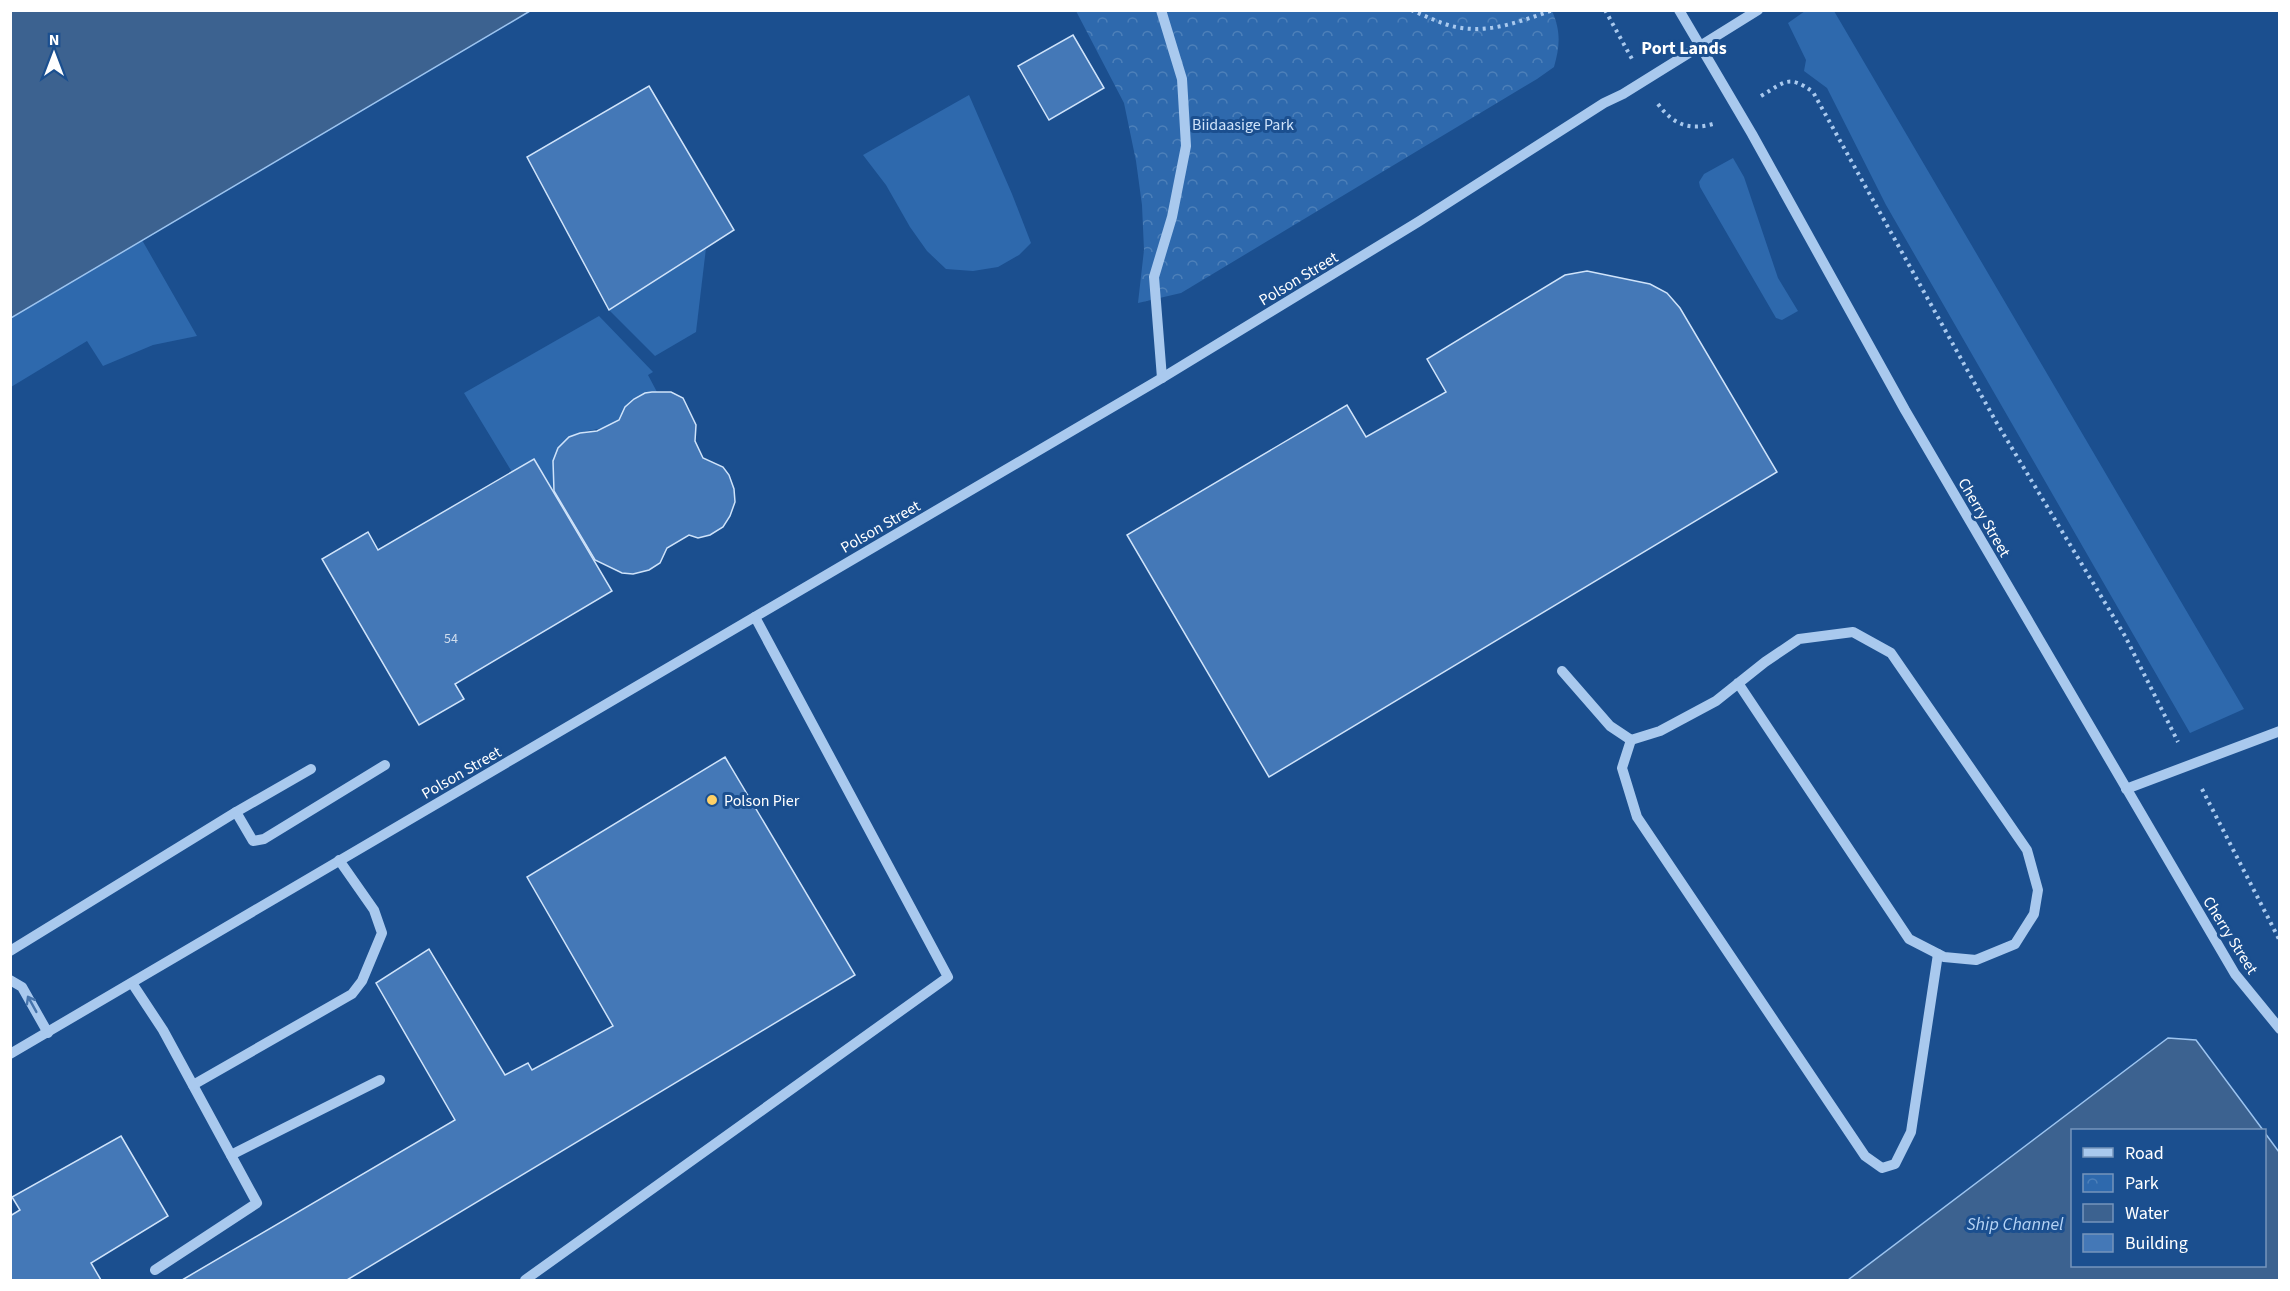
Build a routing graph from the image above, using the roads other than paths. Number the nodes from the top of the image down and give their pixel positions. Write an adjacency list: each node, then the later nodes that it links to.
1 (1161, 10): 5 (street)
2 (1679, 10): 4 (street, Cherry Street)
3 (1758, 10): 4 (street, Polson Street)
4 (1700, 45): 5 (street, Polson Street); 13 (street, Cherry Street)
5 (1162, 378): 6 (street, Polson Street)
6 (755, 616): 15 (street, Polson Street); 27 (street)
7 (1562, 671): 10 (street)
8 (1738, 684): 10 (street); 17 (street); 17 (street)
9 (2280, 731): 13 (street)
10 (1631, 740): 17 (street)
11 (385, 765): 14 (street)
12 (311, 769): 14 (street)
13 (2126, 789): 20 (street, Cherry Street)
14 (236, 812): 16 (street)
15 (339, 860): 19 (street, Polson Street); 24 (street)
16 (10, 951)
17 (1938, 954)
18 (10, 980): 21 (street, one-way to 18)
19 (132, 983): 21 (street, Polson Street); 24 (street)
20 (2280, 1029)
21 (48, 1033): 22 (street, Polson Street)
22 (10, 1054)
23 (380, 1080): 25 (street)
24 (193, 1084): 25 (street)
25 (231, 1155): 26 (street)
26 (155, 1270)
27 (525, 1281)

